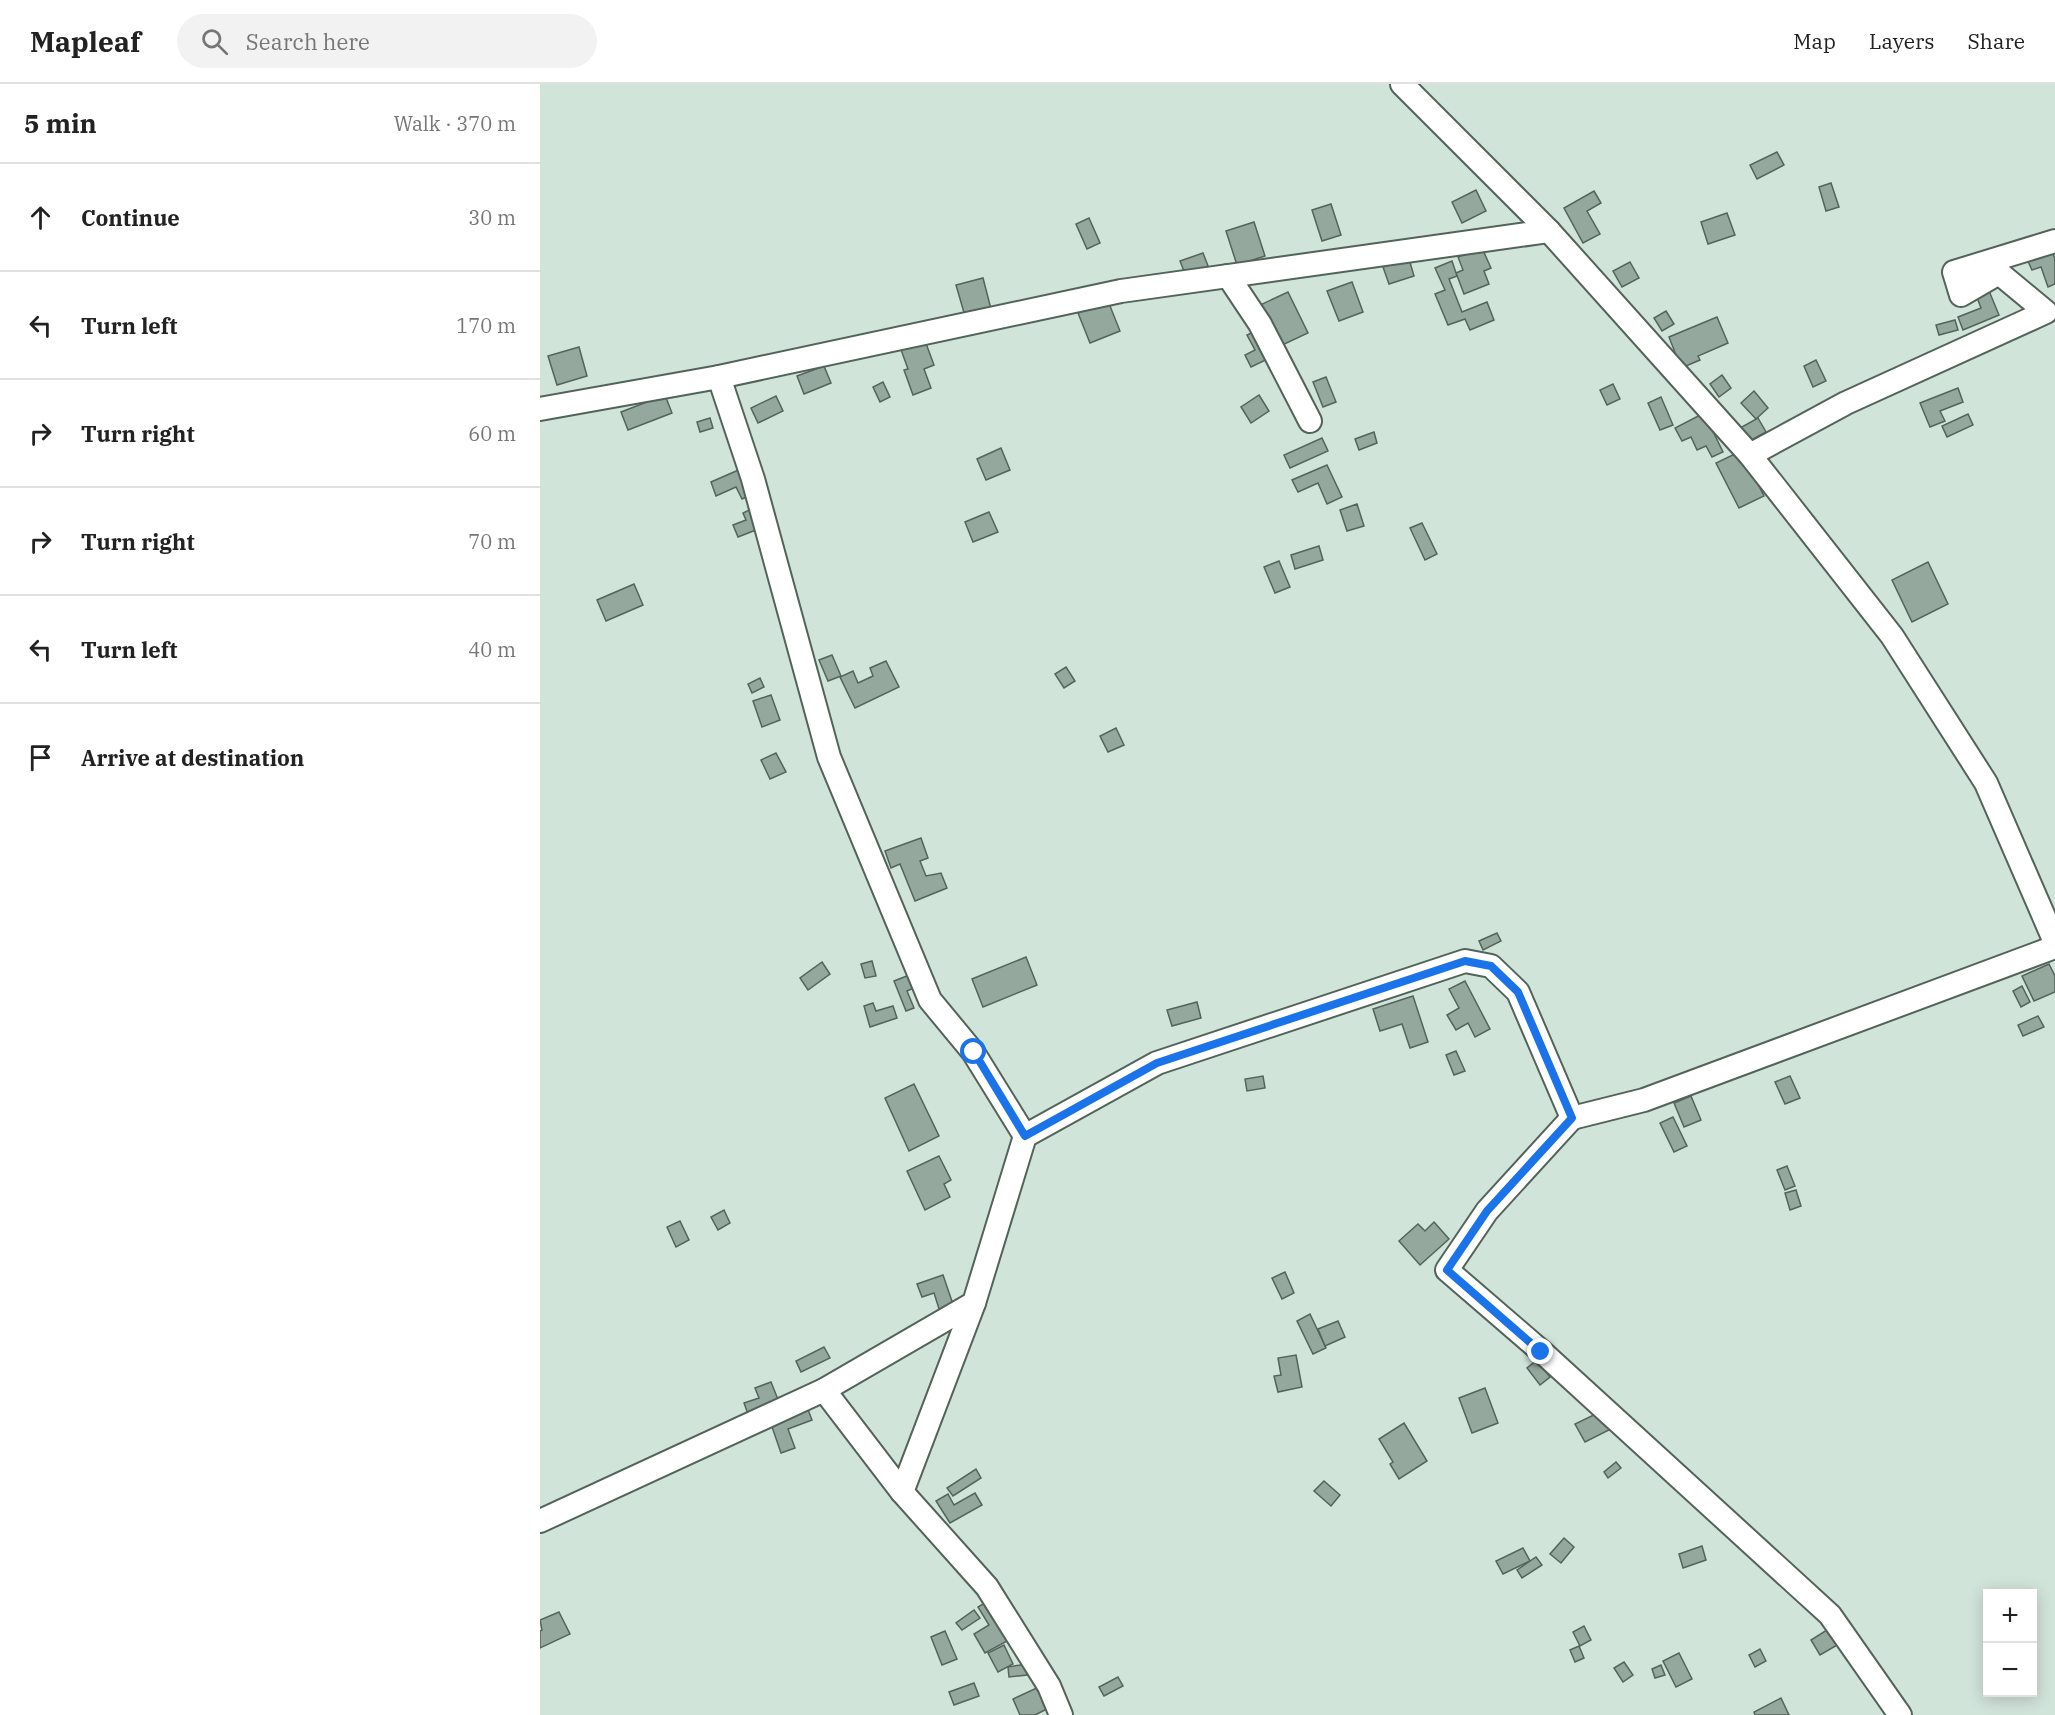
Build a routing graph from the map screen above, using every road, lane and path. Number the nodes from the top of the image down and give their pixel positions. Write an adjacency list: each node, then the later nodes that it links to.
1 (1402, 84): 2 (street)
2 (1549, 231): 4 (street); 8 (street)
3 (2055, 241): 8 (street)
4 (1228, 276): 5 (street); 7 (street)
5 (719, 377): 6 (street); 12 (street)
6 (540, 409)
7 (1310, 421)
8 (1750, 455): 9 (street)
9 (2055, 942)
10 (2055, 947): 11 (street)
11 (1572, 1118): 12 (street); 17 (street)
12 (1025, 1136): 13 (street)
13 (974, 1303): 14 (street); 15 (street)
14 (824, 1390): 15 (street); 16 (street)
15 (902, 1492): 18 (street)
16 (540, 1521)
17 (1894, 1714)
18 (1061, 1715)

